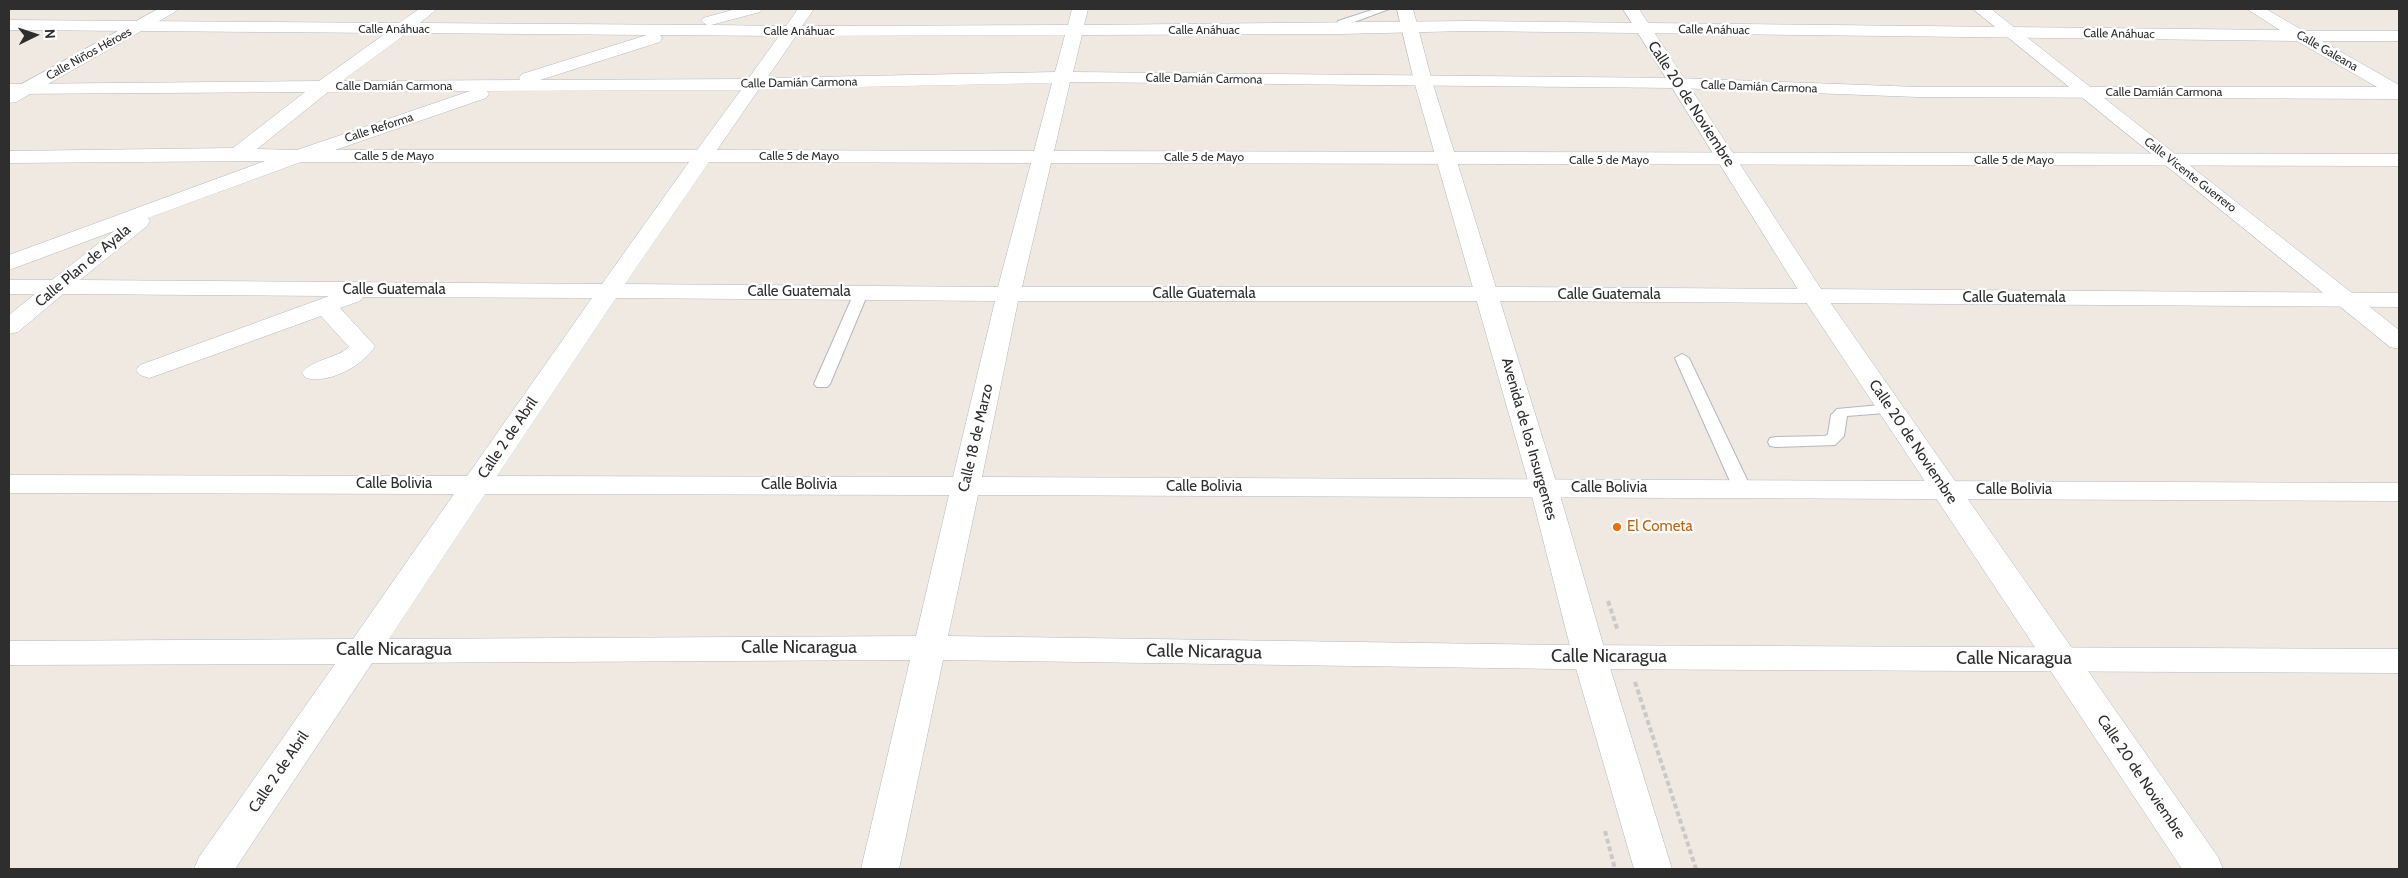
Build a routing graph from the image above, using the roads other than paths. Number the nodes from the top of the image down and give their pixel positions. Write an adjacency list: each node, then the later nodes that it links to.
1 (159, 9): 13 (street, Calle Niños Héroes)
2 (169, 9): 13 (street, Calle Niños Héroes)
3 (428, 9): 14 (street)
4 (754, 9): 17 (street, Calle Reforma)
5 (806, 9): 18 (street, Calle 2 de Abril)
6 (1384, 9): 15 (lane)
7 (1631, 9): 16 (street, Calle 20 de Noviembre)
8 (1981, 9): 19 (street, Calle Vicente Guerrero)
9 (2256, 9): 20 (street, Calle Galeana)
10 (1408, 18): 15 (street, Calle Anáhuac); 16 (street, Calle Anáhuac); 23 (street, Avenida de los Insurgentes)
11 (1076, 20): 15 (street, Calle Anáhuac); 18 (street, Calle Anáhuac); 22 (street, Calle 18 de Marzo)
12 (9, 25): 13 (street, Calle Anáhuac)
13 (134, 26): 14 (street, Calle Anáhuac); 28 (street, Calle Niños Héroes)
14 (401, 29): 17 (street, Calle Anáhuac); 27 (street)
15 (1340, 29)
16 (1643, 29): 19 (street, Calle Anáhuac); 24 (street, Calle 20 de Noviembre)
17 (679, 30): 18 (street, Calle Anáhuac); 26 (street, Calle Reforma)
18 (791, 31): 25 (street, Calle 2 de Abril)
19 (2011, 33): 20 (street, Calle Anáhuac); 29 (street, Calle Vicente Guerrero)
20 (2300, 35): 21 (street, Calle Anáhuac); 30 (street, Calle Galeana)
21 (2399, 36)
22 (1061, 77): 23 (street, Calle Damián Carmona); 25 (street, Calle Damián Carmona); 35 (street, Calle 18 de Marzo)
23 (1423, 81): 24 (street, Calle Damián Carmona); 36 (street, Avenida de los Insurgentes)
24 (1677, 83): 29 (street, Calle Damián Carmona); 37 (street, Calle 20 de Noviembre)
25 (754, 84): 26 (street, Calle Damián Carmona); 32 (street, Calle 2 de Abril)
26 (504, 86): 27 (street, Calle Damián Carmona); 33 (street, Calle Reforma)
27 (323, 87): 28 (street, Calle Damián Carmona); 31 (street)
28 (14, 91)
29 (2085, 92): 30 (street, Calle Damián Carmona); 39 (street, Calle Vicente Guerrero)
30 (2399, 93)
31 (238, 154): 33 (street, Calle 5 de Mayo); 34 (street, Calle 5 de Mayo)
32 (704, 155): 33 (street, Calle 5 de Mayo); 35 (street, Calle 5 de Mayo); 45 (street, Calle 2 de Abril)
33 (293, 156): 40 (street, Calle Reforma)
34 (9, 157)
35 (1043, 158): 36 (street, Calle 5 de Mayo); 47 (street, Calle 18 de Marzo)
36 (1446, 159): 37 (street, Calle 5 de Mayo); 48 (street, Avenida de los Insurgentes)
37 (1727, 160): 39 (street, Calle 5 de Mayo); 49 (street, Calle 20 de Noviembre)
38 (2399, 160): 39 (street, Calle 5 de Mayo)
39 (2173, 161): 50 (street, Calle Vicente Guerrero)
40 (158, 205): 41 (street, Calle Reforma); 43 (street, Calle Plan de Ayala)
41 (9, 263)
42 (9, 287): 43 (street, Calle Guatemala)
43 (58, 287): 44 (street, Calle Guatemala); 53 (street, Calle Plan de Ayala)
44 (367, 290): 45 (street, Calle Guatemala); 52 (street)
45 (608, 291): 46 (street, Calle Guatemala); 62 (street, Calle 2 de Abril)
46 (861, 292): 47 (street, Calle Guatemala); 58 (lane)
47 (1008, 294): 48 (street, Calle Guatemala); 63 (street, Calle 18 de Marzo)
48 (1486, 294): 49 (street, Calle Guatemala); 64 (street, Avenida de los Insurgentes)
49 (1814, 296): 50 (street, Calle Guatemala); 59 (street, Calle 20 de Noviembre)
50 (2346, 300): 51 (street, Calle Guatemala); 54 (street, Calle Vicente Guerrero)
51 (2399, 300)
52 (325, 306): 56 (street); 57 (street)
53 (9, 328)
54 (2399, 342)
55 (1682, 358): 65 (lane)
56 (149, 370)
57 (315, 373)
58 (822, 384)
59 (1891, 409): 60 (lane); 66 (street, Calle 20 de Noviembre)
60 (1776, 442)
61 (9, 484): 62 (street, Calle Bolivia)
62 (476, 484): 63 (street, Calle Bolivia); 69 (street, Calle 2 de Abril)
63 (965, 486): 64 (street, Calle Bolivia); 68 (street, Calle 18 de Marzo)
64 (1544, 488): 65 (street, Calle Bolivia); 71 (street, Avenida de los Insurgentes)
65 (1742, 488): 66 (street, Calle Bolivia)
66 (1945, 490): 67 (street, Calle Bolivia); 72 (street, Calle 20 de Noviembre)
67 (2399, 492)
68 (928, 648): 69 (street, Calle Nicaragua); 71 (street, Calle Nicaragua); 75 (street, Calle 18 de Marzo)
69 (363, 650): 70 (street, Calle Nicaragua); 74 (street, Calle 2 de Abril)
70 (9, 653)
71 (1590, 658): 72 (street, Calle Nicaragua); 76 (street, Avenida de los Insurgentes)
72 (2061, 659): 73 (street, Calle Nicaragua); 77 (street, Calle 20 de Noviembre)
73 (2399, 661)
74 (212, 869)
75 (880, 869)
76 (1653, 869)
77 (2204, 869)

